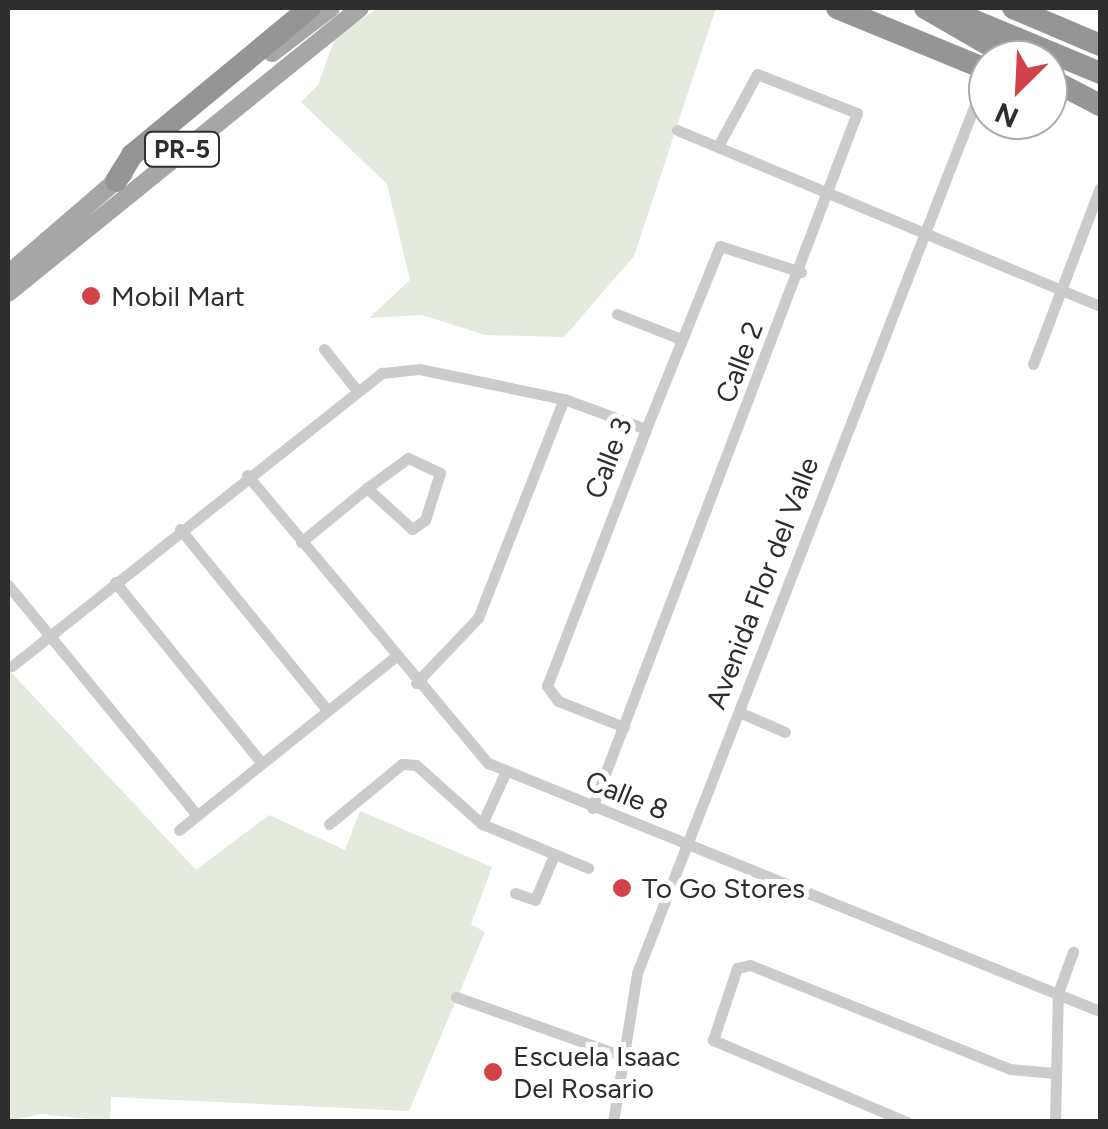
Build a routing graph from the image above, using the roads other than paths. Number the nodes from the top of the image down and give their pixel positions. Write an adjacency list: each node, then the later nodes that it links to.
1 (310, 8): 23 (highway)
2 (331, 8): 14 (main road, PR-5)
3 (360, 8): 22 (main road, PR-5)
4 (837, 8): 12 (highway)
5 (926, 8): 9 (highway)
6 (944, 8): 13 (highway)
7 (982, 8): 11 (highway)
8 (1013, 8): 10 (highway)
9 (981, 40)
10 (1100, 45)
11 (1100, 59)
12 (968, 62)
13 (1100, 73)
14 (237, 82): 22 (main road); 23 (main road, PR-5)
15 (1068, 88): 17 (highway)
16 (1068, 104): 18 (highway)
17 (1100, 105)
18 (1100, 118)
19 (968, 121): 26 (street, Avenida Flor del Valle)
20 (677, 130): 21 (street)
21 (718, 146): 25 (street); 25 (street, Calle 2)
22 (166, 162): 30 (main road, PR-5)
23 (116, 181): 28 (main road, PR-5)
24 (1100, 188): 29 (street)
25 (832, 191): 26 (street); 27 (street, Calle 2)
26 (926, 228): 29 (street); 50 (street, Avenida Flor del Valle)
27 (800, 272): 33 (street, Calle 3); 51 (street, Calle 2)
28 (8, 274)
29 (1062, 288): 31 (street); 35 (street)
30 (8, 293)
31 (1100, 306)
32 (617, 314): 33 (street)
33 (681, 339): 38 (street, Calle 3)
34 (324, 349): 36 (street)
35 (1032, 364)
36 (355, 388): 37 (street); 39 (street)
37 (564, 399): 38 (street); 48 (street)
38 (646, 429): 51 (street, Calle 3)
39 (247, 475): 41 (street); 42 (street, Calle 8)
40 (367, 488): 40 (street); 42 (street)
41 (180, 529): 43 (street); 49 (street)
42 (301, 542): 46 (street, Calle 8)
43 (115, 582): 45 (street); 53 (street)
44 (8, 585): 45 (street)
45 (50, 636): 47 (street); 56 (street)
46 (395, 657): 48 (street, Calle 8); 49 (street)
47 (12, 666)
48 (416, 683): 54 (street, Calle 8)
49 (326, 710): 53 (street)
50 (739, 712): 52 (street); 60 (street, Avenida Flor del Valle)
51 (624, 727): 55 (street, Calle 2)
52 (785, 732)
53 (262, 762): 56 (street)
54 (506, 771): 55 (street, Calle 8); 58 (street)
55 (592, 808): 60 (street, Calle 8)
56 (196, 815): 59 (street)
57 (329, 824): 58 (street)
58 (482, 824): 61 (street)
59 (178, 830)
60 (686, 846): 65 (street, Calle 8); 68 (street, Avenida Flor del Valle)
61 (554, 854): 62 (street); 63 (street)
62 (588, 868)
63 (514, 893)
64 (1073, 952): 65 (street)
65 (1058, 994): 67 (street, Calle 8); 69 (street)
66 (456, 996): 68 (street)
67 (1098, 1010)
68 (617, 1054): 70 (street, Avenida Flor del Valle)
69 (1055, 1074): 71 (street); 72 (street)
70 (614, 1122)
71 (907, 1122)
72 (1054, 1122)

